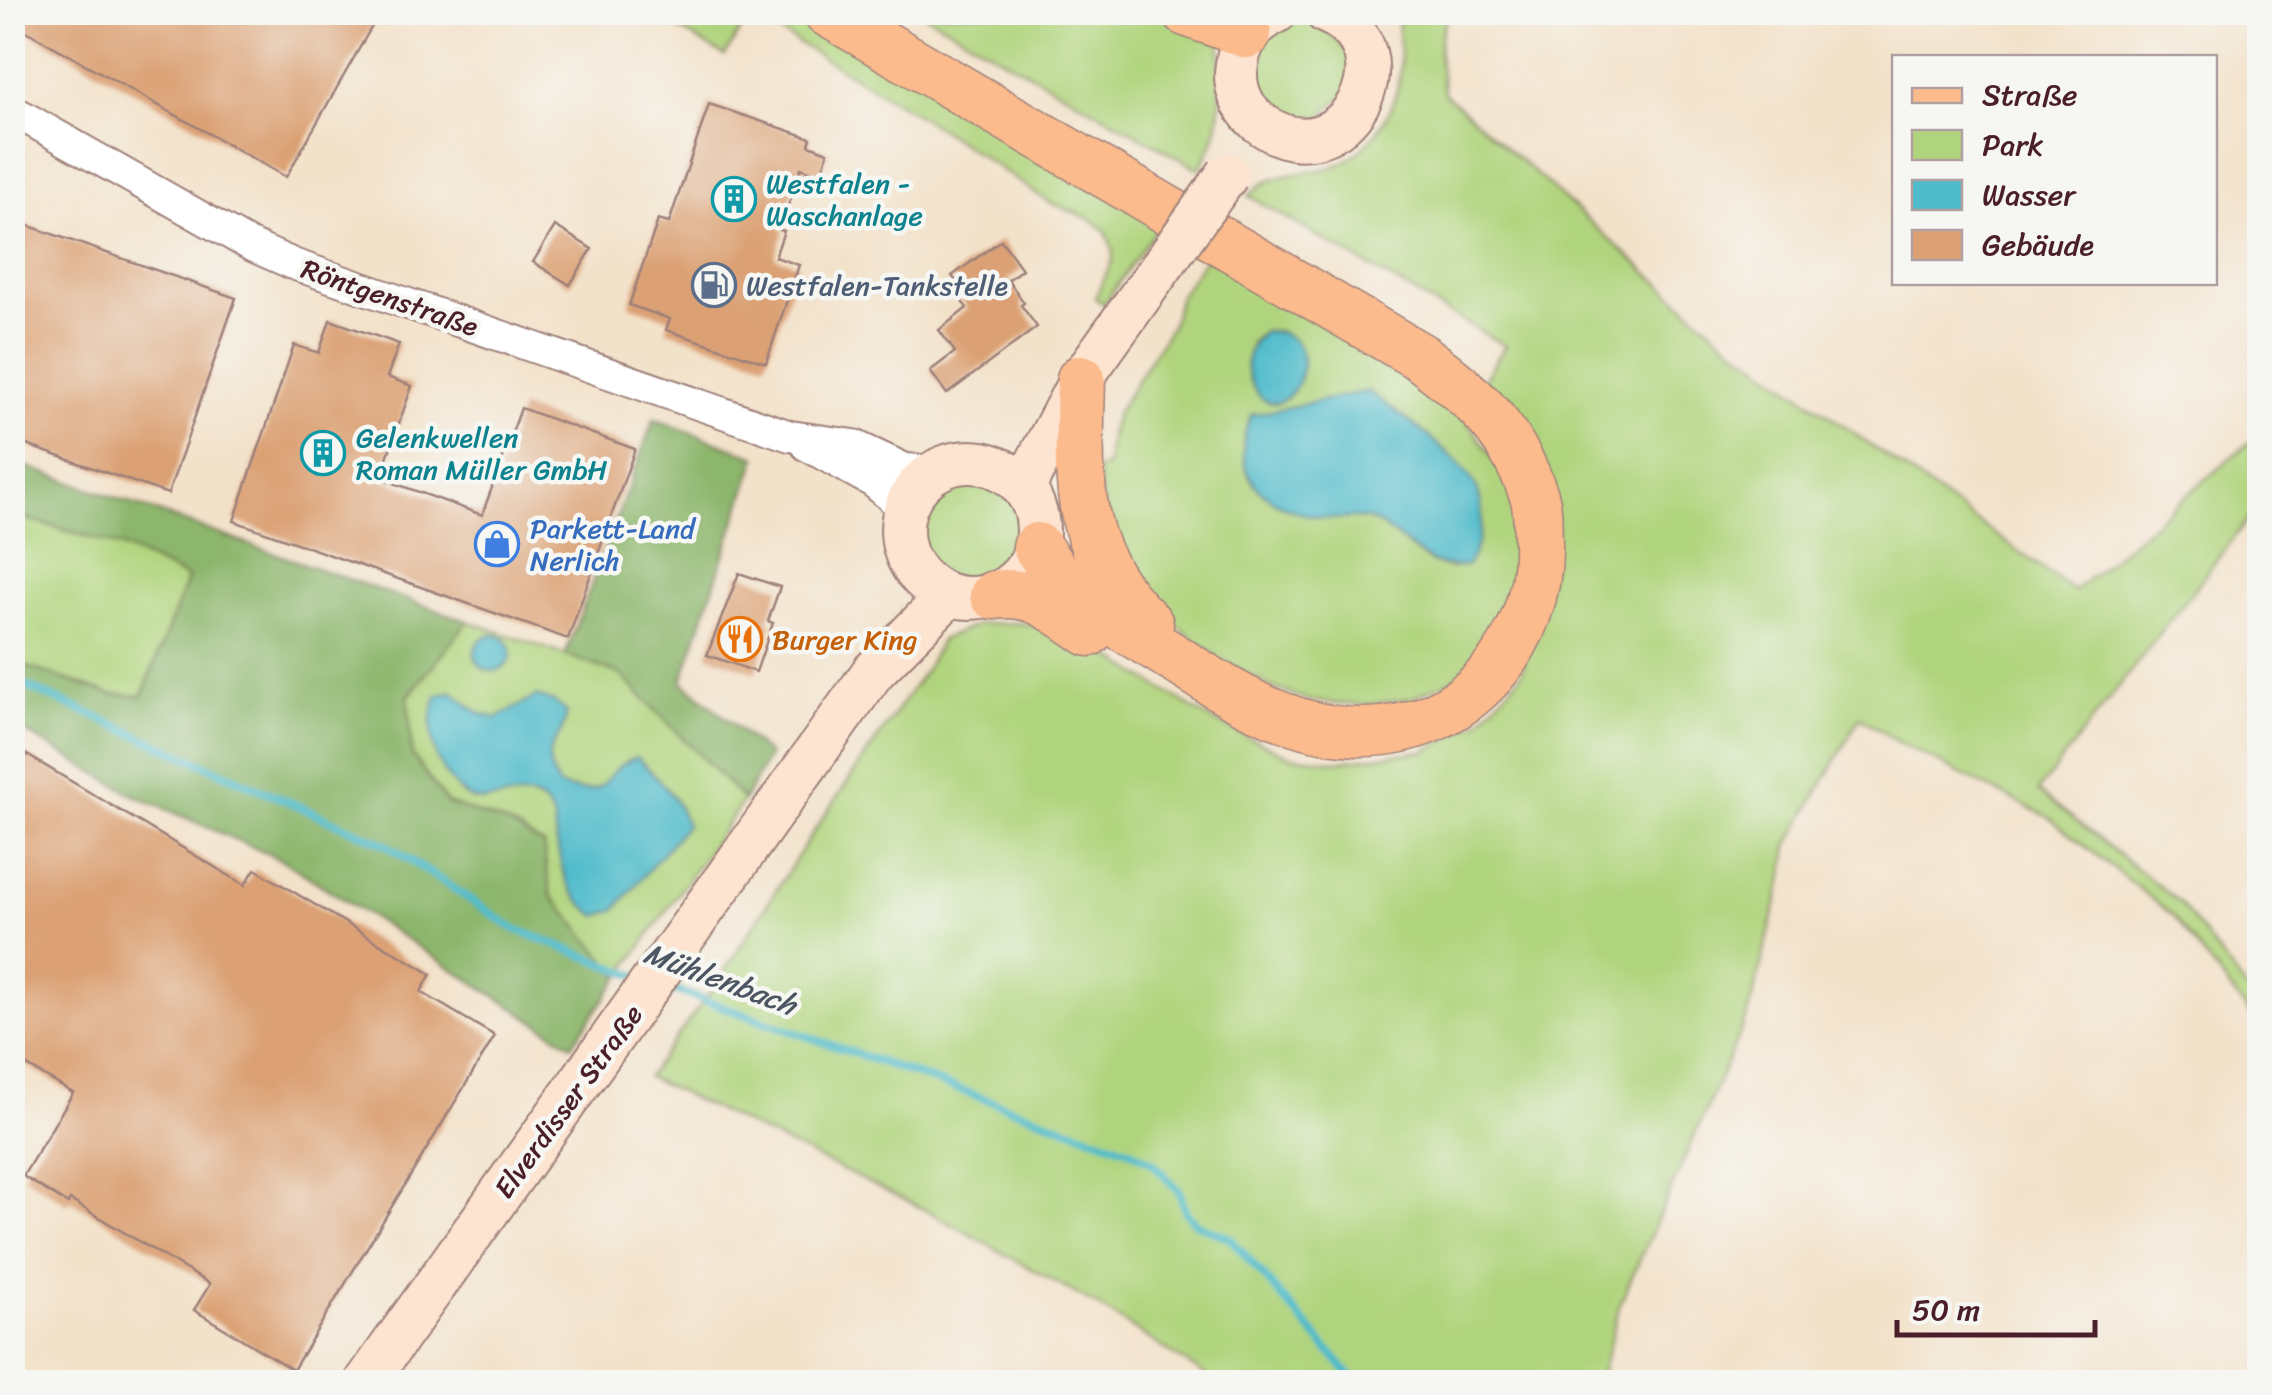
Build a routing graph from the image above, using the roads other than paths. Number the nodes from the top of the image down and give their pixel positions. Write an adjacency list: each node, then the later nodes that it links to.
1 (827, 12): 18 (main road)
2 (1186, 12): 4 (main road)
3 (1350, 20): 7 (main road)
4 (1261, 23): 5 (main road)
5 (1242, 101): 7 (main road); 8 (main road)
6 (12, 110): 10 (street, Röntgenstraße)
7 (1286, 137): 8 (main road)
8 (1228, 174): 9 (main road, bridge)
9 (1082, 378): 12 (main road); 18 (main road)
10 (790, 436): 11 (street, Röntgenstraße); 13 (street, Röntgenstraße)
11 (936, 471): 12 (main road); 13 (main road)
12 (1007, 476): 14 (main road)
13 (905, 509): 15 (main road)
14 (1037, 547): 16 (main road); 18 (main road)
15 (912, 566): 16 (main road); 17 (main road, Elverdisser Straße)
16 (971, 595): 17 (main road, Elverdisser Straße); 19 (main road)
17 (873, 672): 20 (main road, Elverdisser Straße)
18 (1218, 687)
19 (1509, 688)
20 (366, 1382)

